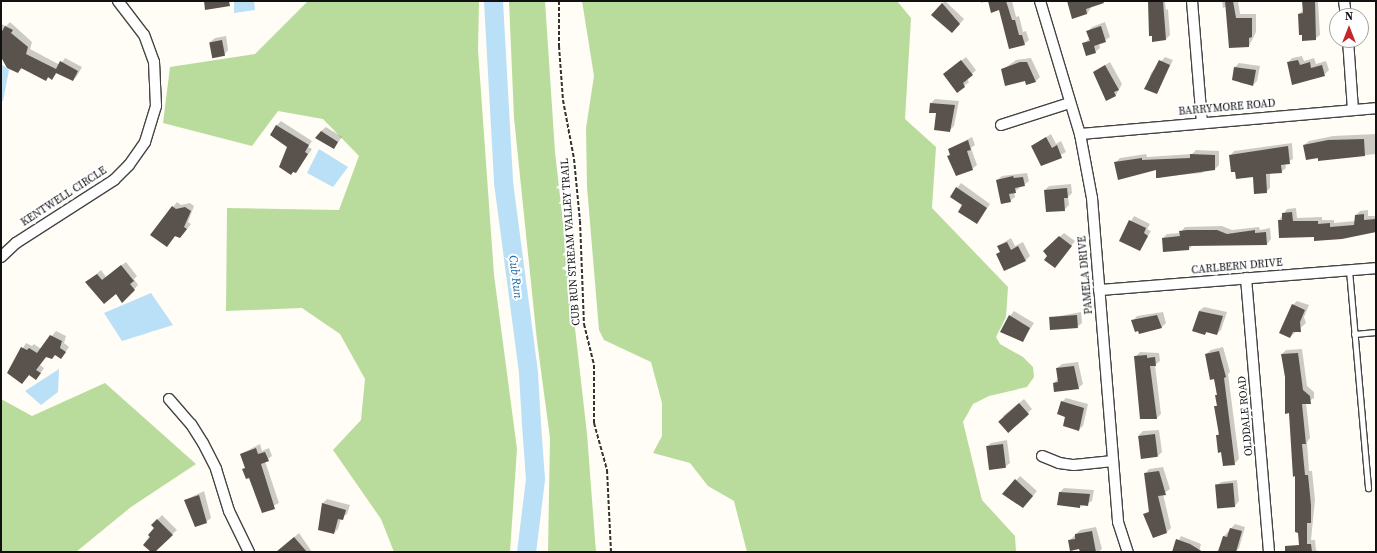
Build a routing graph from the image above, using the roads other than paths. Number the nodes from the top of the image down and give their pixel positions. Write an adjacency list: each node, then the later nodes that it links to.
1 (118, 1): 11 (street, KENTWELL CIRCLE)
2 (1040, 1): 5 (street, PAMELA DRIVE)
3 (1192, 1): 8 (street)
4 (1349, 48): 7 (street)
5 (1070, 103): 9 (street); 10 (street, PAMELA DRIVE)
6 (1376, 108): 7 (street, BARRYMORE ROAD)
7 (1353, 110): 8 (street, BARRYMORE ROAD)
8 (1202, 122): 10 (street, BARRYMORE ROAD)
9 (1002, 125)
10 (1080, 134): 15 (street, PAMELA DRIVE)
11 (1, 257)
12 (1376, 268): 13 (street, CARLBERN DRIVE)
13 (1349, 270): 14 (street, CARLBERN DRIVE); 17 (lane)
14 (1246, 278): 15 (street, CARLBERN DRIVE); 24 (street, OLDDALE ROAD)
15 (1100, 290): 20 (street, PAMELA DRIVE)
16 (1376, 332): 17 (lane)
17 (1354, 334): 21 (lane)
18 (170, 399): 22 (street)
19 (1042, 456): 20 (street)
20 (1113, 461): 23 (street, PAMELA DRIVE)
21 (1368, 488)
22 (249, 552)
23 (1128, 552)
24 (1269, 552)

